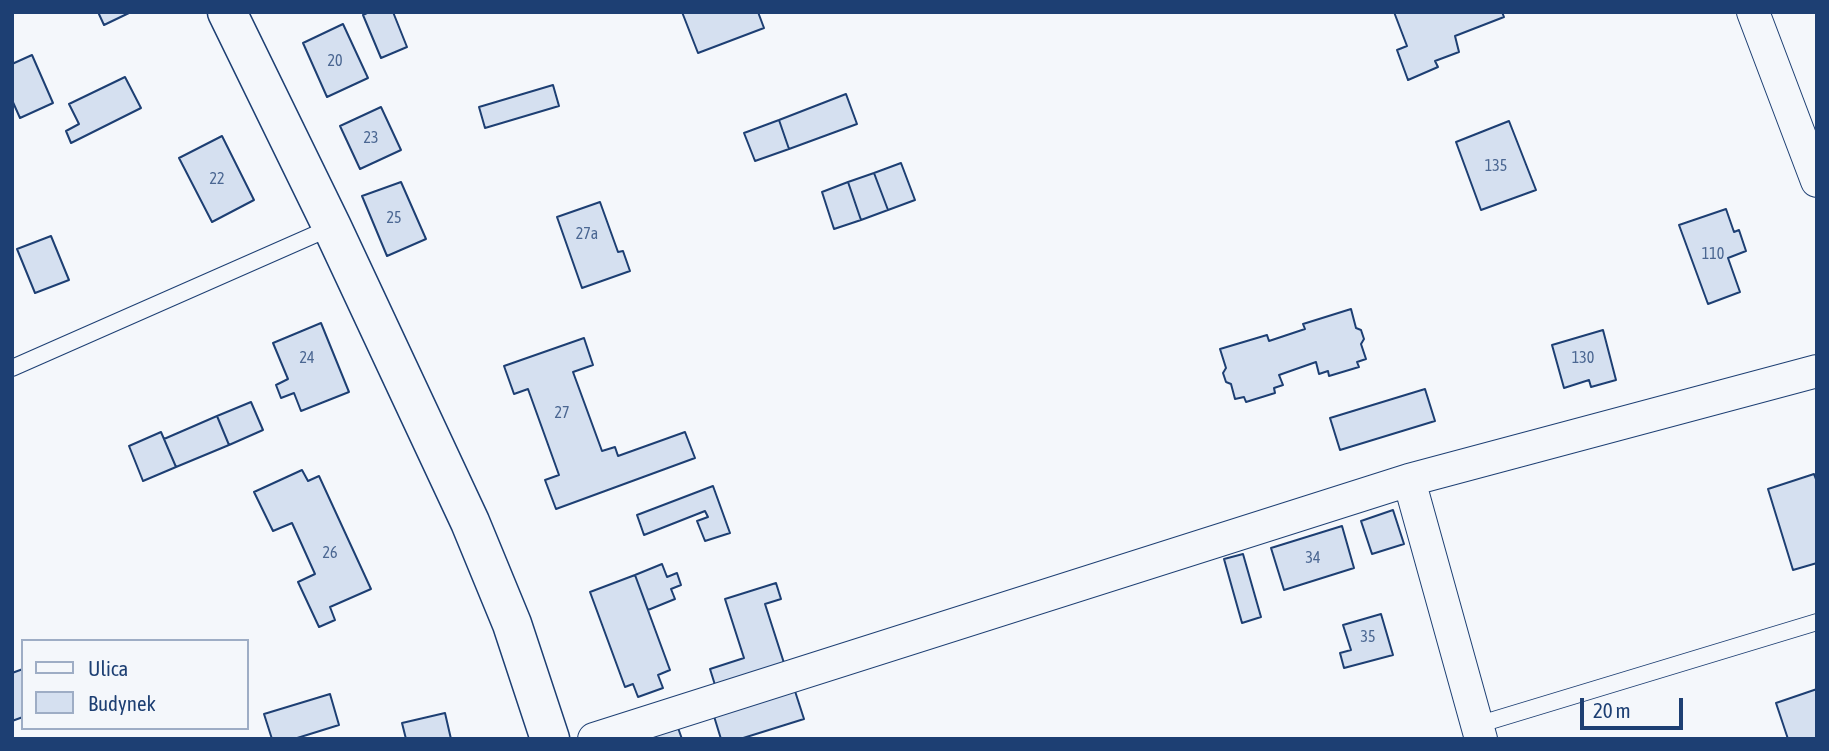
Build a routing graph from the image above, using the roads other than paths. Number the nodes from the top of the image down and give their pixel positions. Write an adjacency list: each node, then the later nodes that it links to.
1 (227, 12): 4 (street)
2 (1753, 12): 3 (street)
3 (1817, 181)
4 (332, 227): 5 (lane); 10 (street)
5 (12, 368)
6 (1817, 371): 7 (street)
7 (1409, 480): 9 (street); 11 (street)
8 (1817, 622): 9 (lane)
9 (1479, 732)
10 (550, 739)
11 (594, 739)

